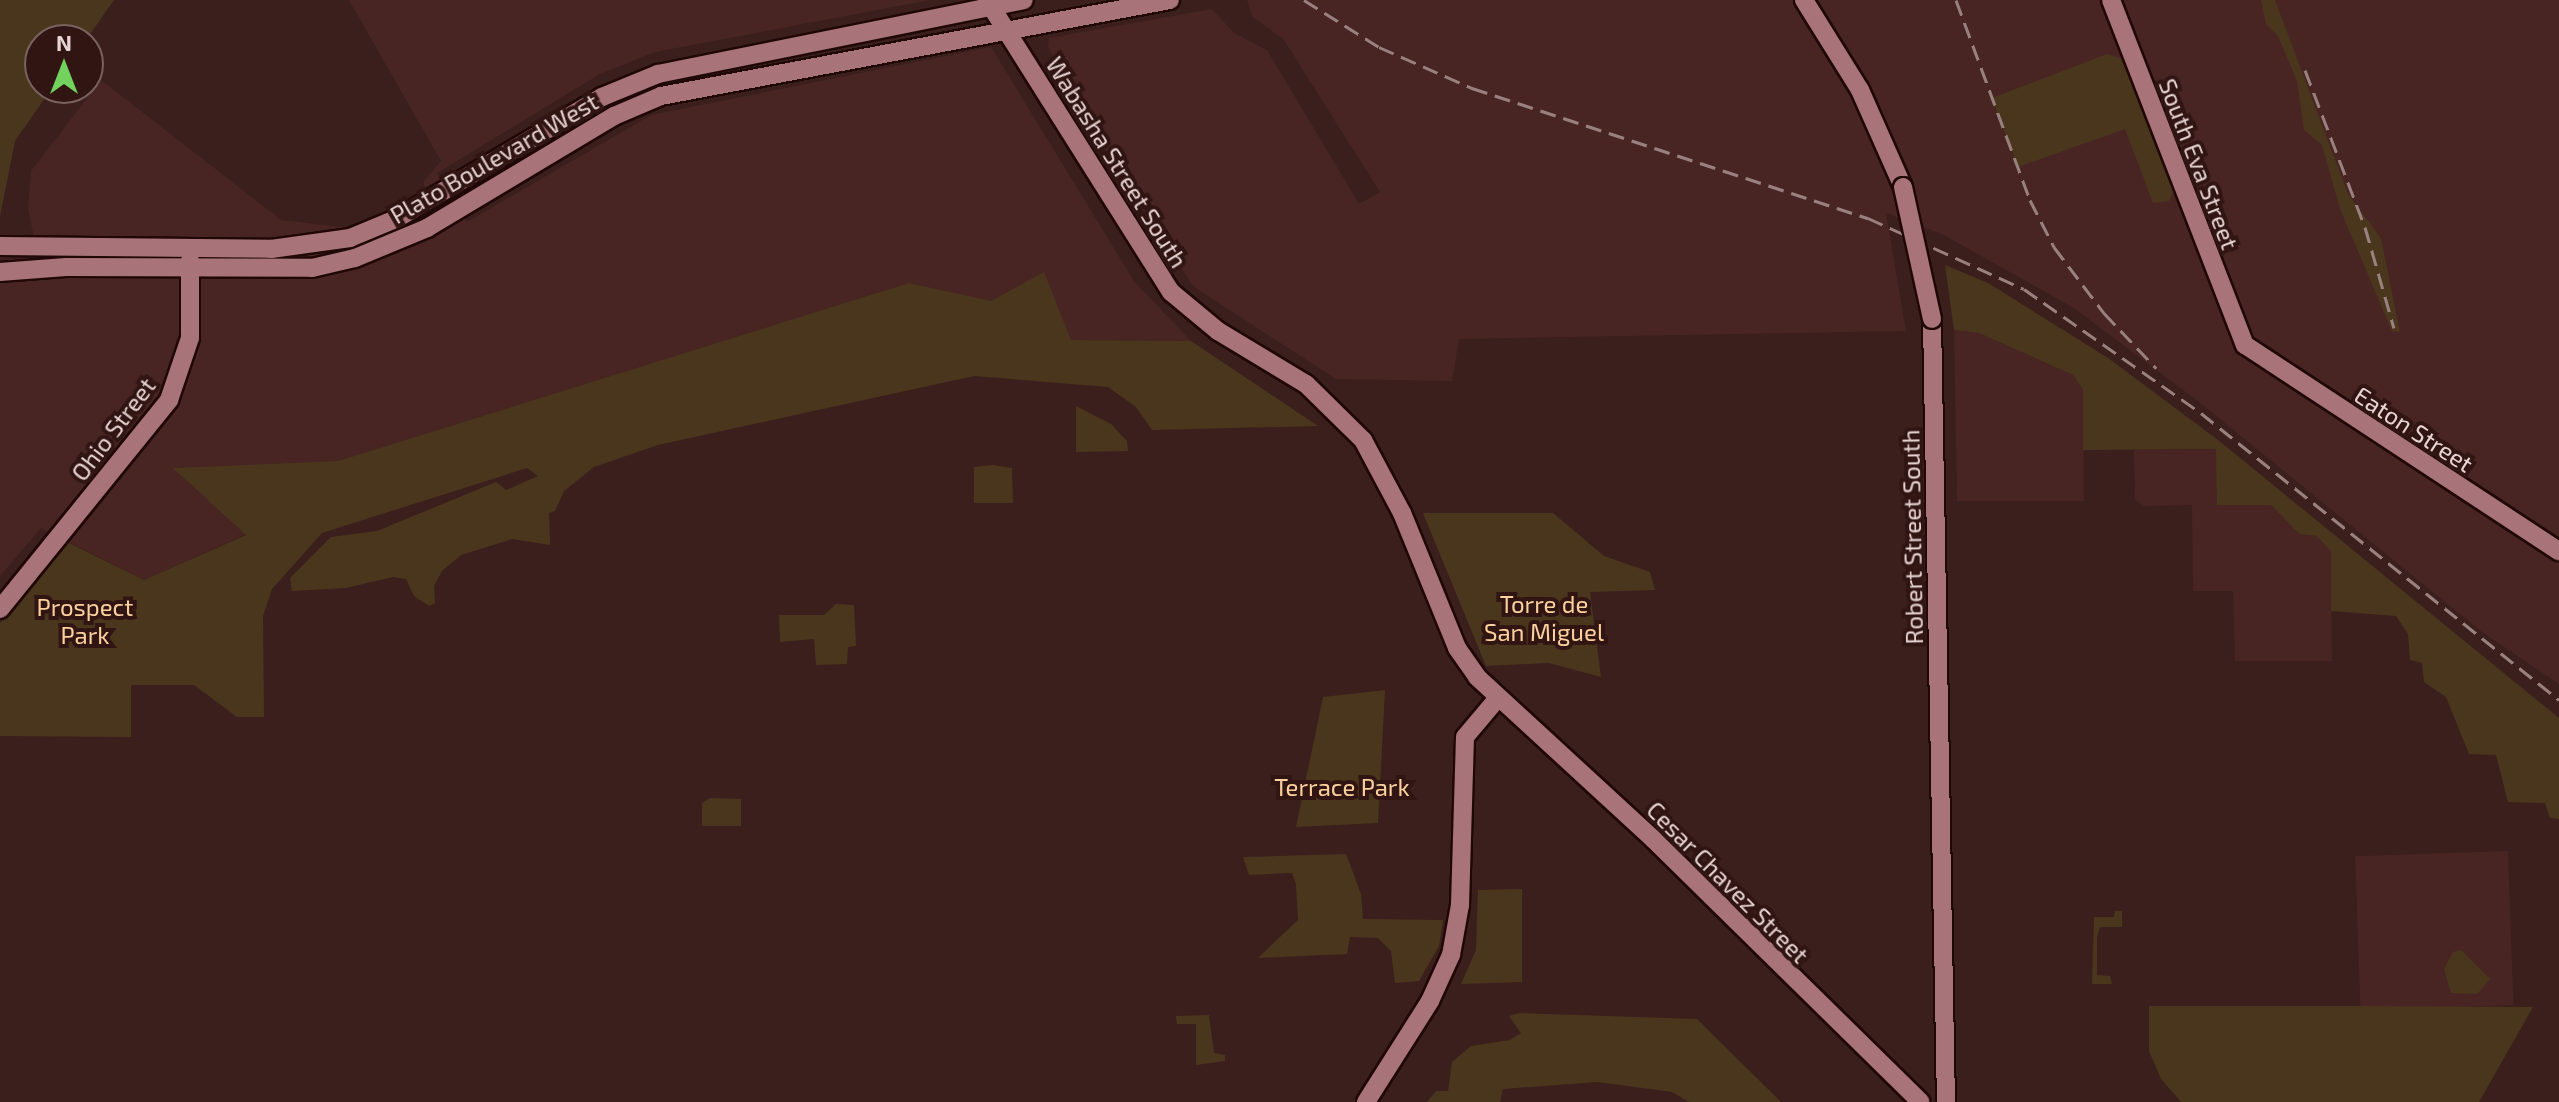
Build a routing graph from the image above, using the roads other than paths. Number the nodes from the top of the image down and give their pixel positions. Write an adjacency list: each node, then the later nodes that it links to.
1 (1024, 0): 5 (street, Plato Boulevard West)
2 (1170, 0): 6 (street, Plato Boulevard West)
3 (1804, 0): 17 (street, Robert Street South, bridge)
4 (2111, 0): 11 (street, South Eva Street)
5 (989, 3): 6 (street, Wabasha Street South); 8 (street, Plato Boulevard West)
6 (1007, 31): 9 (street, Plato Boulevard West); 14 (street, Wabasha Street South)
7 (0, 246): 8 (street, Plato Boulevard West)
8 (190, 250): 9 (street, Ohio Street)
9 (191, 270): 10 (street, Plato Boulevard West); 13 (street, Ohio Street)
10 (0, 272)
11 (2245, 345): 12 (street, Eaton Street)
12 (2559, 551)
13 (0, 609)
14 (1497, 699): 15 (street); 16 (street, Cesar Chavez Street)
15 (1366, 1102)
16 (1921, 1102)
17 (1946, 1102)

